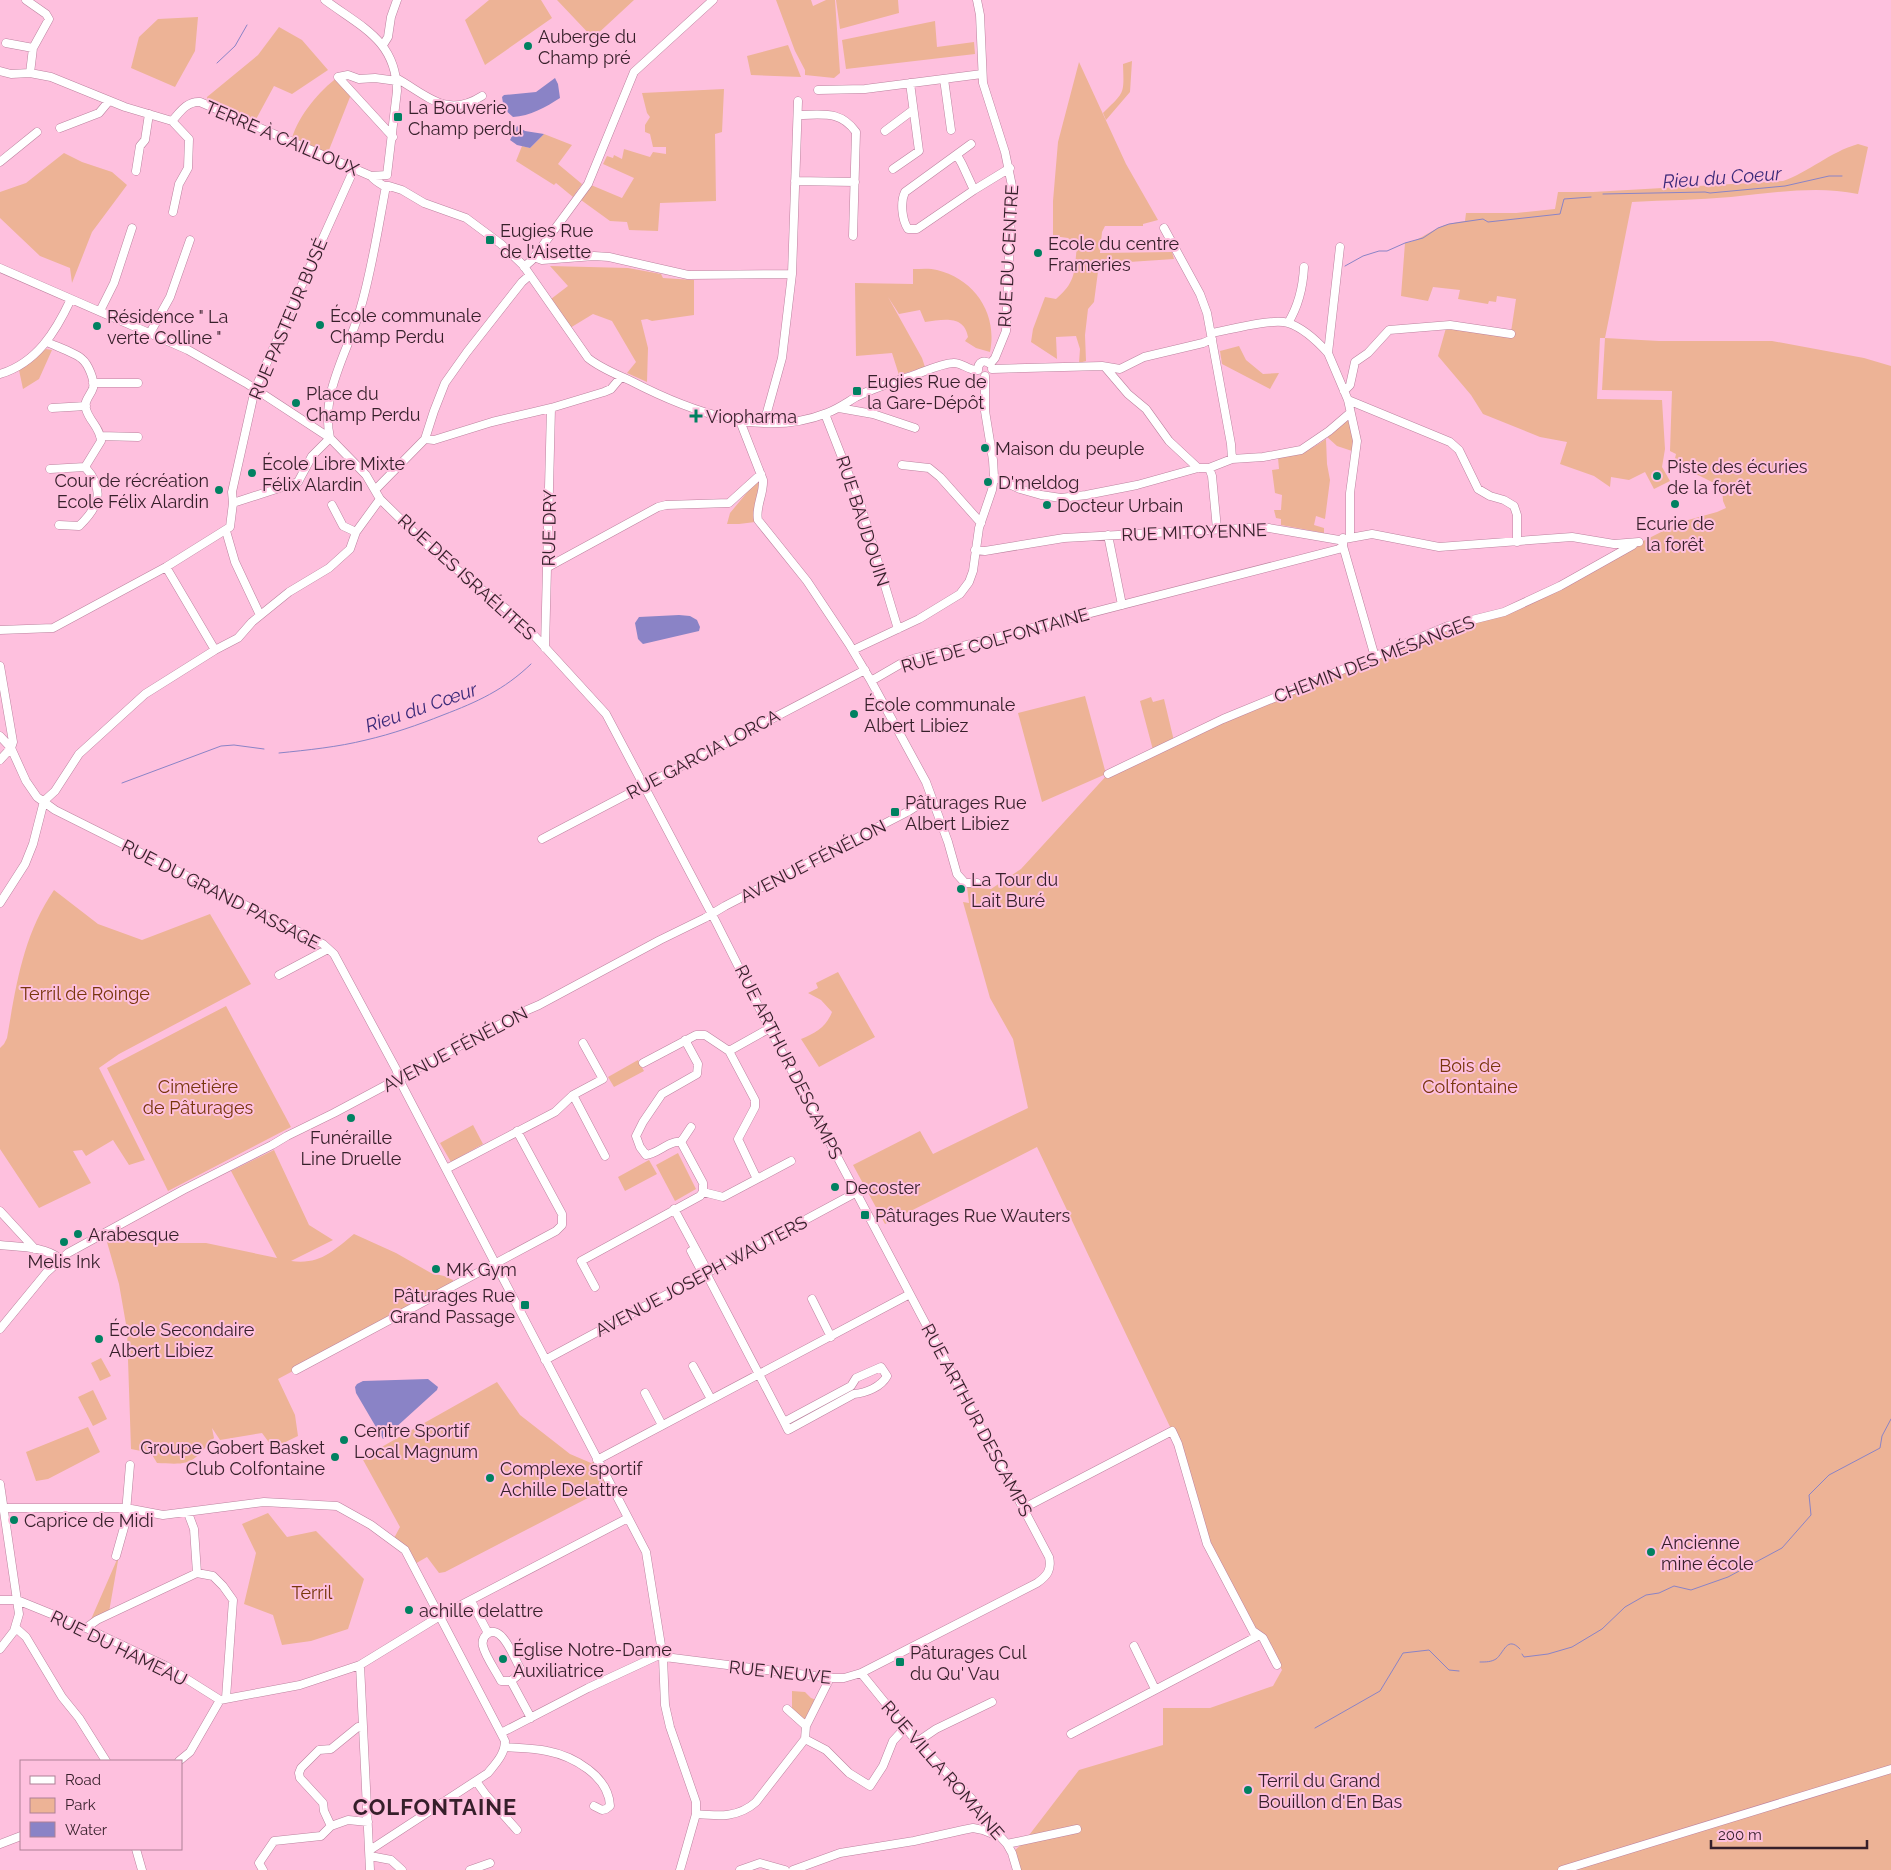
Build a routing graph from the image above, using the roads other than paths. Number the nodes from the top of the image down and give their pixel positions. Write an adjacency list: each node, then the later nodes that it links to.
1 (26, 0): 8 (street)
2 (325, 0): 7 (street)
3 (397, 0): 7 (street)
4 (713, 0): 45 (street)
5 (978, 0): 11 (street, RUE DU CENTRE)
6 (6, 43): 8 (street)
7 (384, 45): 12 (street)
8 (33, 48): 10 (street)
9 (0, 71): 10 (street)
10 (30, 73): 17 (street)
11 (982, 74): 13 (street); 32 (street, RUE DU CENTRE)
12 (397, 79): 16 (street); 27 (street); 27 (street)
13 (944, 79): 14 (street); 24 (street)
14 (910, 83): 15 (street); 19 (street)
15 (818, 90)
16 (482, 96)
17 (109, 101): 20 (street); 23 (street)
18 (798, 101): 21 (street)
19 (914, 110): 25 (street); 33 (street)
20 (150, 114): 22 (street); 34 (street)
21 (798, 115): 36 (street); 37 (street)
22 (172, 121): 31 (street, TERRE À CAILLOUX); 39 (street)
23 (60, 128)
24 (950, 130)
25 (885, 131)
26 (37, 132): 30 (street)
27 (393, 137): 35 (street)
28 (971, 144): 29 (street)
29 (957, 155): 38 (street); 38 (street)
30 (0, 162)
31 (354, 168): 35 (street, TERRE À CAILLOUX); 67 (street, RUE PASTEUR BUSÉ)
32 (1010, 168): 38 (street); 59 (street, RUE DU CENTRE)
33 (892, 169)
34 (136, 170)
35 (386, 181): 47 (street, TERRE À CAILLOUX); 81 (street)
36 (795, 181): 37 (street); 49 (street)
37 (855, 182): 42 (street)
38 (974, 190)
39 (173, 212)
40 (132, 228): 52 (street)
41 (1164, 228): 56 (street)
42 (854, 236)
43 (190, 240): 54 (street)
44 (1340, 247): 58 (street)
45 (534, 257): 47 (street); 49 (street)
46 (1304, 266): 53 (street)
47 (524, 267): 50 (street, TERRE À CAILLOUX)
48 (0, 268): 51 (street)
49 (792, 270): 77 (street)
50 (530, 275): 63 (street, TERRE À CAILLOUX); 82 (street)
51 (71, 299): 52 (street); 57 (street)
52 (100, 311): 54 (street)
53 (1288, 323): 56 (street); 58 (street)
54 (150, 333): 67 (street)
55 (1510, 334): 68 (street)
56 (1212, 336): 60 (street); 83 (street)
57 (47, 342): 62 (street); 65 (street)
58 (1328, 354): 68 (street)
59 (991, 367): 60 (street); 61 (street); 64 (street)
60 (1105, 367): 86 (street)
61 (978, 370): 64 (street); 73 (street, TERRE À CAILLOUX)
62 (0, 374)
63 (621, 376): 72 (street); 76 (street, TERRE À CAILLOUX)
64 (985, 376): 90 (street)
65 (94, 383): 66 (street); 70 (street)
66 (138, 383)
67 (255, 389): 81 (street); 93 (street, RUE PASTEUR BUSÉ)
68 (1344, 391): 69 (street)
69 (1348, 400): 74 (street); 102 (street)
70 (86, 406): 71 (street); 79 (street)
71 (52, 408)
72 (551, 408): 82 (street); 106 (street, RUE DRY)
73 (839, 408): 75 (street, TERRE À CAILLOUX); 78 (street)
74 (1350, 413): 83 (street); 101 (street)
75 (825, 414): 77 (street, TERRE À CAILLOUX); 109 (street, RUE BAUDOUIN)
76 (740, 421): 77 (street, TERRE À CAILLOUX); 89 (street)
77 (764, 423)
78 (915, 428)
79 (100, 436): 80 (street); 85 (street)
80 (138, 436)
81 (330, 438): 91 (street, RUE DES ISRAÉLITES); 93 (street)
82 (425, 439): 91 (street)
83 (1232, 459): 87 (street)
84 (902, 465): 95 (street)
85 (85, 467): 88 (street); 96 (street)
86 (1198, 468): 87 (street); 90 (street)
87 (1209, 468): 97 (street)
88 (50, 469)
89 (761, 474): 106 (street); 113 (street)
90 (994, 477): 95 (street)
91 (376, 490): 92 (street, RUE DES ISRAÉLITES)
92 (380, 499): 99 (street); 111 (street, RUE DES ISRAÉLITES)
93 (233, 503): 98 (street, RUE PASTEUR BUSÉ)
94 (332, 506): 99 (street)
95 (981, 523): 104 (street)
96 (59, 525)
97 (1217, 529): 100 (street, RUE MITOYENNE); 101 (street, RUE MITOYENNE)
98 (226, 531): 105 (street); 108 (street)
99 (356, 532): 108 (street)
100 (1108, 535): 104 (street, RUE MITOYENNE); 107 (street)
101 (1345, 540): 102 (street, RUE MITOYENNE); 107 (street, RUE DE COLFONTAINE); 114 (street)
102 (1517, 542): 103 (street, RUE MITOYENNE)
103 (1640, 542): 114 (street, CHEMIN DES MÉSANGES)
104 (975, 550): 109 (street)
105 (166, 567): 110 (street); 112 (street)
106 (548, 567): 111 (street, RUE DRY)
107 (1122, 605): 117 (street, RUE DE COLFONTAINE)
108 (260, 615): 112 (street)
109 (898, 629): 113 (street)
110 (0, 630)
111 (545, 648): 122 (street, RUE ARTHUR DESCAMPS)
112 (215, 650): 124 (street)
113 (853, 650): 116 (street)
114 (1375, 657): 121 (street, CHEMIN DES MÉSANGES)
115 (0, 666): 119 (street)
116 (865, 670): 117 (street); 122 (street, RUE GARCIA LORCA)
117 (871, 681): 123 (street)
118 (0, 736): 119 (street)
119 (11, 748): 120 (street); 124 (street)
120 (0, 760)
121 (1108, 774)
122 (643, 786): 125 (street, RUE GARCIA LORCA); 128 (street, RUE ARTHUR DESCAMPS)
123 (931, 797): 126 (street); 128 (street, AVENUE FÉNÉLON)
124 (44, 801): 127 (street); 129 (street, RUE DU GRAND PASSAGE)
125 (542, 839)
126 (977, 883)
127 (0, 903)
128 (712, 914): 131 (street, RUE ARTHUR DESCAMPS); 136 (street, AVENUE FÉNÉLON)
129 (328, 949): 130 (street); 136 (street, RUE DU GRAND PASSAGE)
130 (278, 975)
131 (770, 1028): 134 (street); 146 (street, RUE ARTHUR DESCAMPS)
132 (685, 1040): 134 (street); 135 (street); 140 (street)
133 (583, 1043): 137 (street)
134 (729, 1051): 144 (street)
135 (643, 1063)
136 (399, 1078): 143 (street, RUE DU GRAND PASSAGE); 151 (street, AVENUE FÉNÉLON)
137 (573, 1095): 139 (street); 141 (street)
138 (691, 1126): 140 (street)
139 (517, 1131): 143 (street); 152 (street)
140 (682, 1142): 145 (street)
141 (606, 1156)
142 (791, 1161): 144 (street)
143 (446, 1168): 152 (street, RUE DU GRAND PASSAGE)
144 (757, 1179): 145 (street)
145 (703, 1192): 147 (street)
146 (857, 1192): 153 (street, AVENUE JOSEPH WAUTERS); 155 (street, RUE ARTHUR DESCAMPS)
147 (672, 1210): 153 (street); 154 (street)
148 (0, 1211): 150 (street)
149 (0, 1245): 150 (street)
150 (35, 1249): 151 (street)
151 (60, 1259): 157 (street, AVENUE FÉNÉLON)
152 (495, 1263): 159 (street, RUE DU GRAND PASSAGE); 161 (street)
153 (706, 1273): 159 (street, AVENUE JOSEPH WAUTERS); 162 (street)
154 (595, 1287)
155 (910, 1294): 158 (street); 172 (street, RUE ARTHUR DESCAMPS)
156 (812, 1299): 158 (street)
157 (0, 1329)
158 (831, 1337): 162 (street)
159 (545, 1360): 167 (street, RUE DU GRAND PASSAGE)
160 (693, 1366): 164 (street)
161 (296, 1370)
162 (759, 1374): 164 (street); 165 (street)
163 (645, 1394): 166 (street)
164 (711, 1399): 166 (street)
165 (784, 1422): 165 (street)
166 (662, 1425): 167 (street)
167 (598, 1460): 174 (street, RUE DU GRAND PASSAGE)
168 (130, 1465): 171 (street)
169 (0, 1484): 170 (street)
170 (3, 1508): 171 (street); 179 (street)
171 (126, 1508): 173 (street); 175 (street)
172 (1024, 1508): 176 (street, RUE ARTHUR DESCAMPS); 184 (street)
173 (188, 1513): 177 (street); 181 (street)
174 (628, 1518): 180 (street); 188 (street, RUE DU GRAND PASSAGE)
175 (116, 1556)
176 (1050, 1570): 191 (street, RUE NEUVE)
177 (197, 1573): 183 (street); 195 (street)
178 (0, 1600): 179 (street)
179 (17, 1600): 182 (street); 183 (street, RUE DU HAMEAU)
180 (471, 1601): 181 (street); 185 (street)
181 (440, 1616): 189 (street); 202 (street)
182 (16, 1628): 187 (street); 207 (street)
183 (86, 1628): 195 (street, RUE DU HAMEAU)
184 (1252, 1630): 190 (street); 194 (street)
185 (488, 1633): 193 (street); 193 (street)
186 (1134, 1646): 194 (street)
187 (0, 1650)
188 (663, 1658): 192 (street, RUE NEUVE); 198 (street, RUE NEUVE); 212 (street, RUE DU GRAND PASSAGE)
189 (360, 1665): 195 (street); 200 (street)
190 (1277, 1665)
191 (861, 1673): 192 (street, RUE NEUVE); 201 (street, RUE VILLA ROMAINE)
192 (830, 1678): 199 (street)
193 (511, 1681): 198 (street)
194 (1155, 1689): 203 (street)
195 (223, 1699): 208 (street)
196 (992, 1702): 205 (street)
197 (787, 1709): 199 (street)
198 (531, 1718): 202 (street, RUE NEUVE)
199 (806, 1726): 204 (street)
200 (362, 1728): 213 (street); 214 (street)
201 (904, 1729): 204 (street); 205 (street, RUE VILLA ROMAINE)
202 (501, 1733): 206 (street)
203 (1071, 1734)
204 (805, 1739): 212 (street)
205 (916, 1742): 218 (street, RUE VILLA ROMAINE)
206 (505, 1747): 210 (street); 211 (street)
207 (105, 1760)
208 (180, 1760)
209 (1891, 1769): 233 (street)
210 (476, 1781): 216 (street); 221 (street)
211 (594, 1806)
212 (696, 1814): 228 (street)
213 (368, 1822): 214 (street); 221 (street)
214 (331, 1826): 224 (street)
215 (1077, 1829): 218 (street)
216 (518, 1830)
217 (20, 1836): 219 (street)
218 (1005, 1841): 231 (street); 232 (street, RUE VILLA ROMAINE)
219 (0, 1844)
220 (136, 1850): 223 (street)
221 (370, 1853): 225 (street); 226 (street)
222 (490, 1863): 227 (street)
223 (142, 1870)
224 (263, 1870)
225 (370, 1870)
226 (402, 1870)
227 (470, 1870)
228 (680, 1870)
229 (740, 1870): 230 (street)
230 (785, 1870)
231 (793, 1870)
232 (1017, 1870)
233 (1562, 1870)

